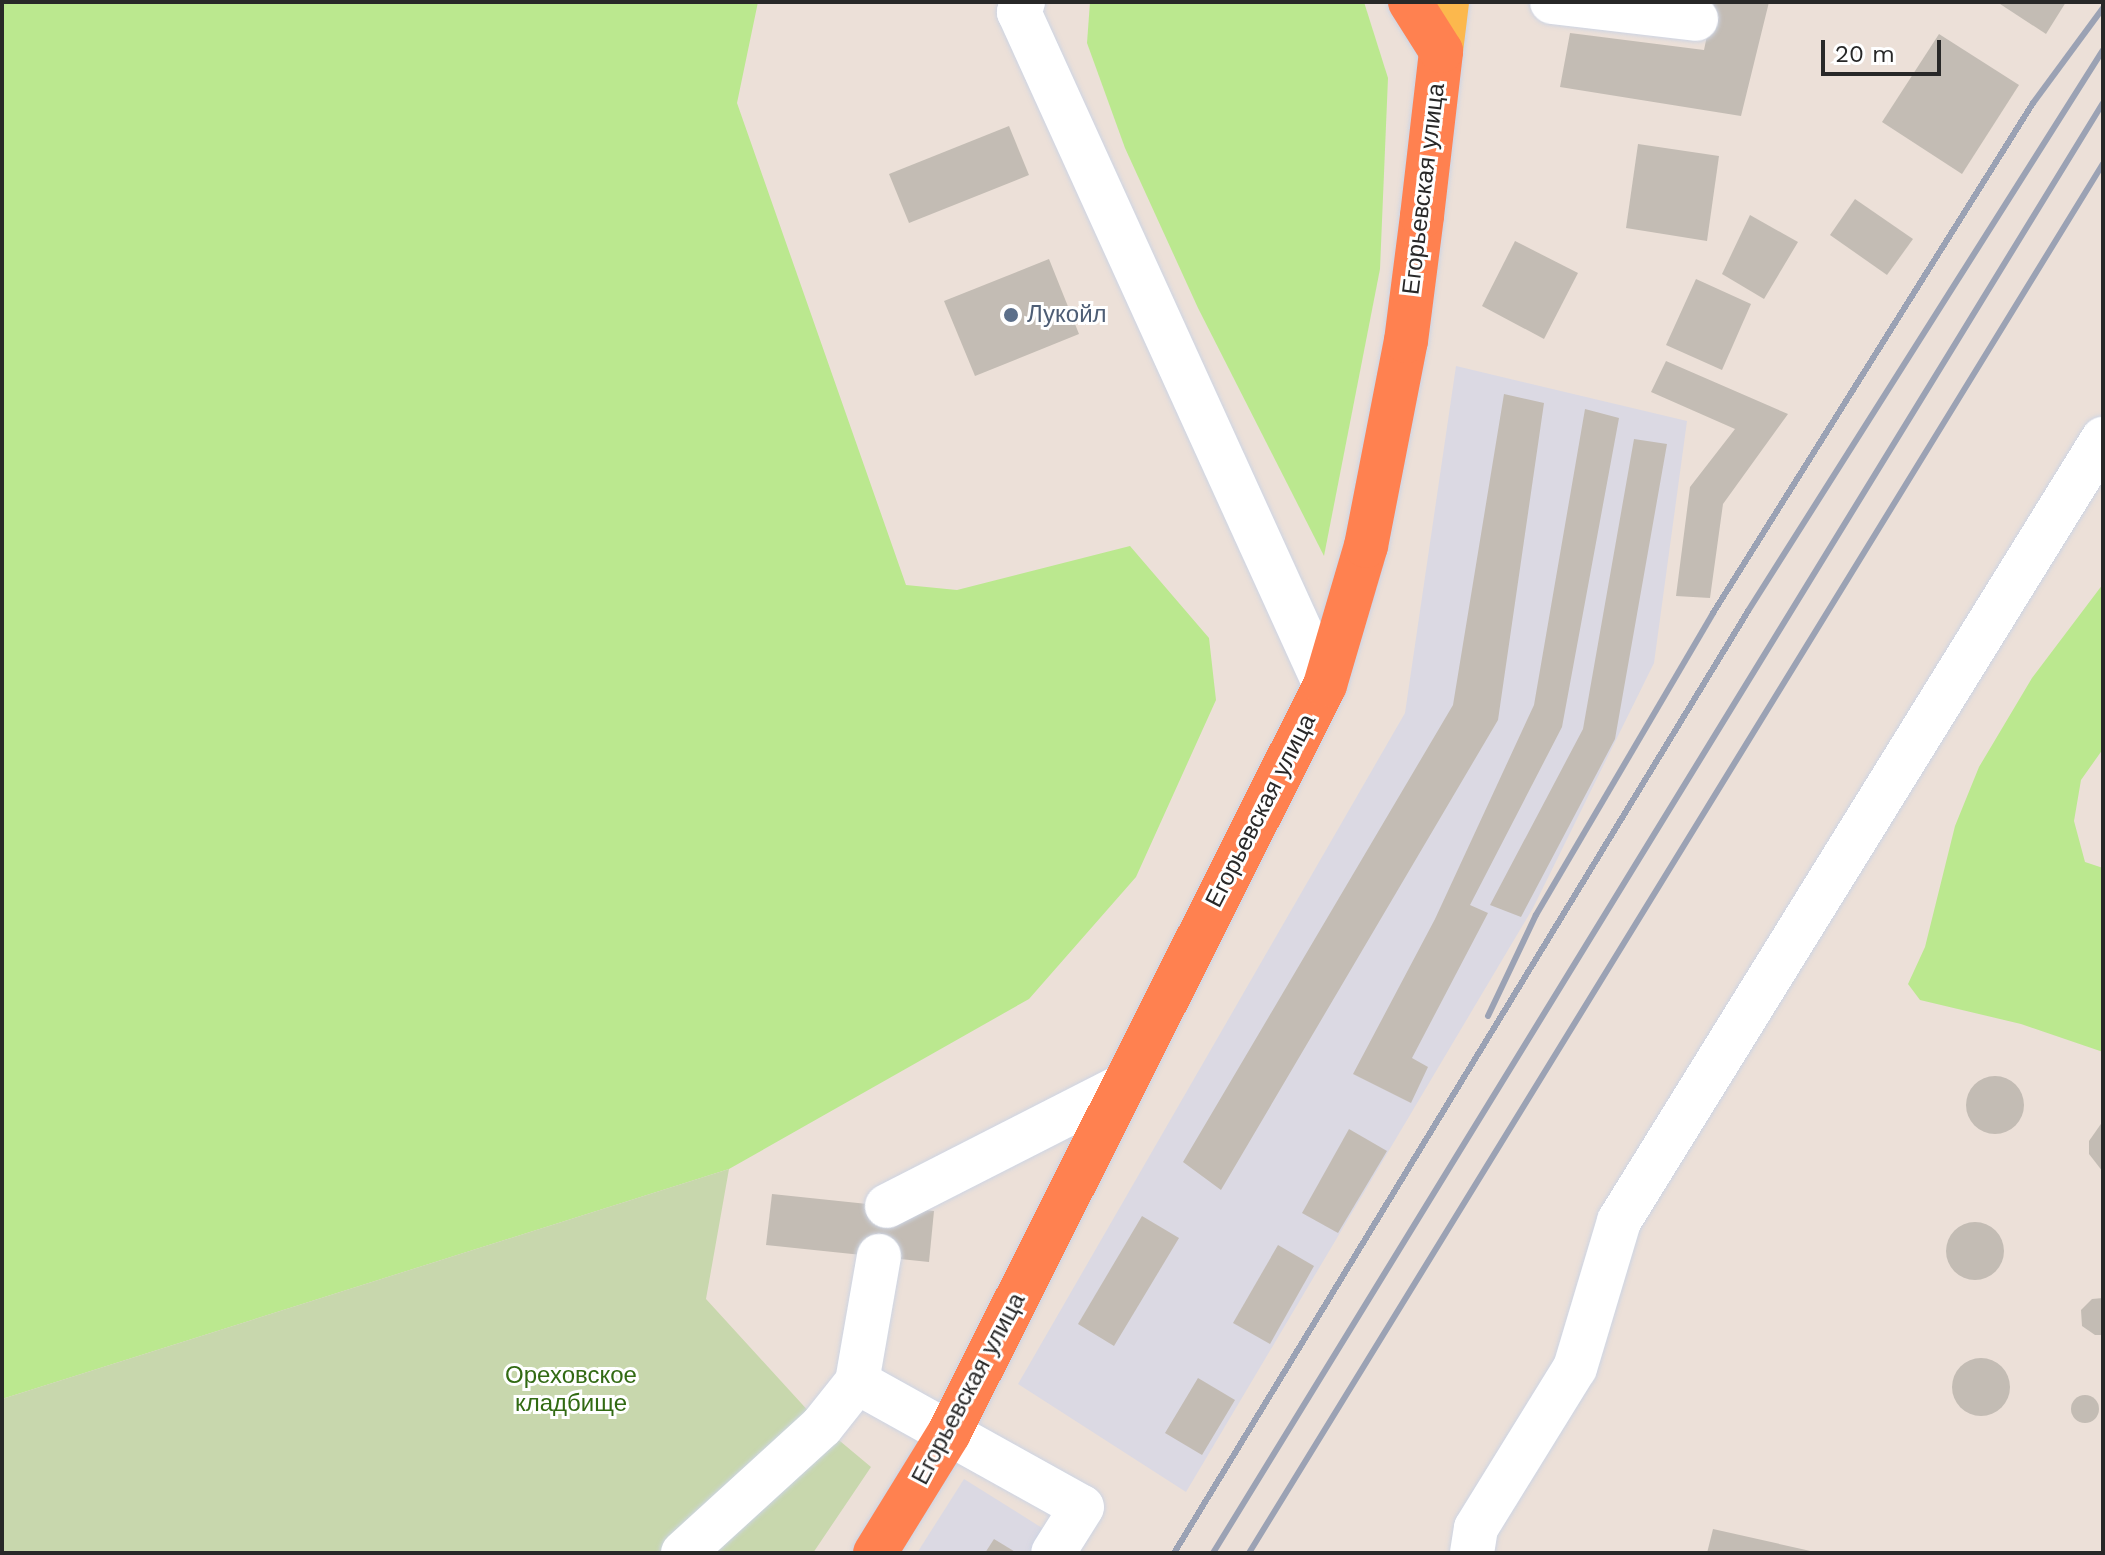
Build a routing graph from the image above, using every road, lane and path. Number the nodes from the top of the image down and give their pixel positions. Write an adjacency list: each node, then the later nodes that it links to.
1 (1023, 2): 8 (lane)
2 (1410, 2): 6 (highway)
3 (1447, 2): 6 (main road, Егорьевская улица)
4 (1552, 2): 5 (lane)
5 (1696, 19)
6 (1441, 51): 8 (highway, Егорьевская улица)
7 (2103, 439): 17 (lane)
8 (1325, 685): 9 (highway, Егорьевская улица)
9 (1123, 1086): 10 (lane); 13 (highway, Егорьевская улица)
10 (887, 1206)
11 (879, 1256): 12 (lane)
12 (857, 1382): 13 (lane); 14 (lane)
13 (949, 1433): 15 (highway, Егорьевская улица); 16 (lane)
14 (683, 1553)
15 (875, 1553)
16 (1053, 1553)
17 (1472, 1553)

